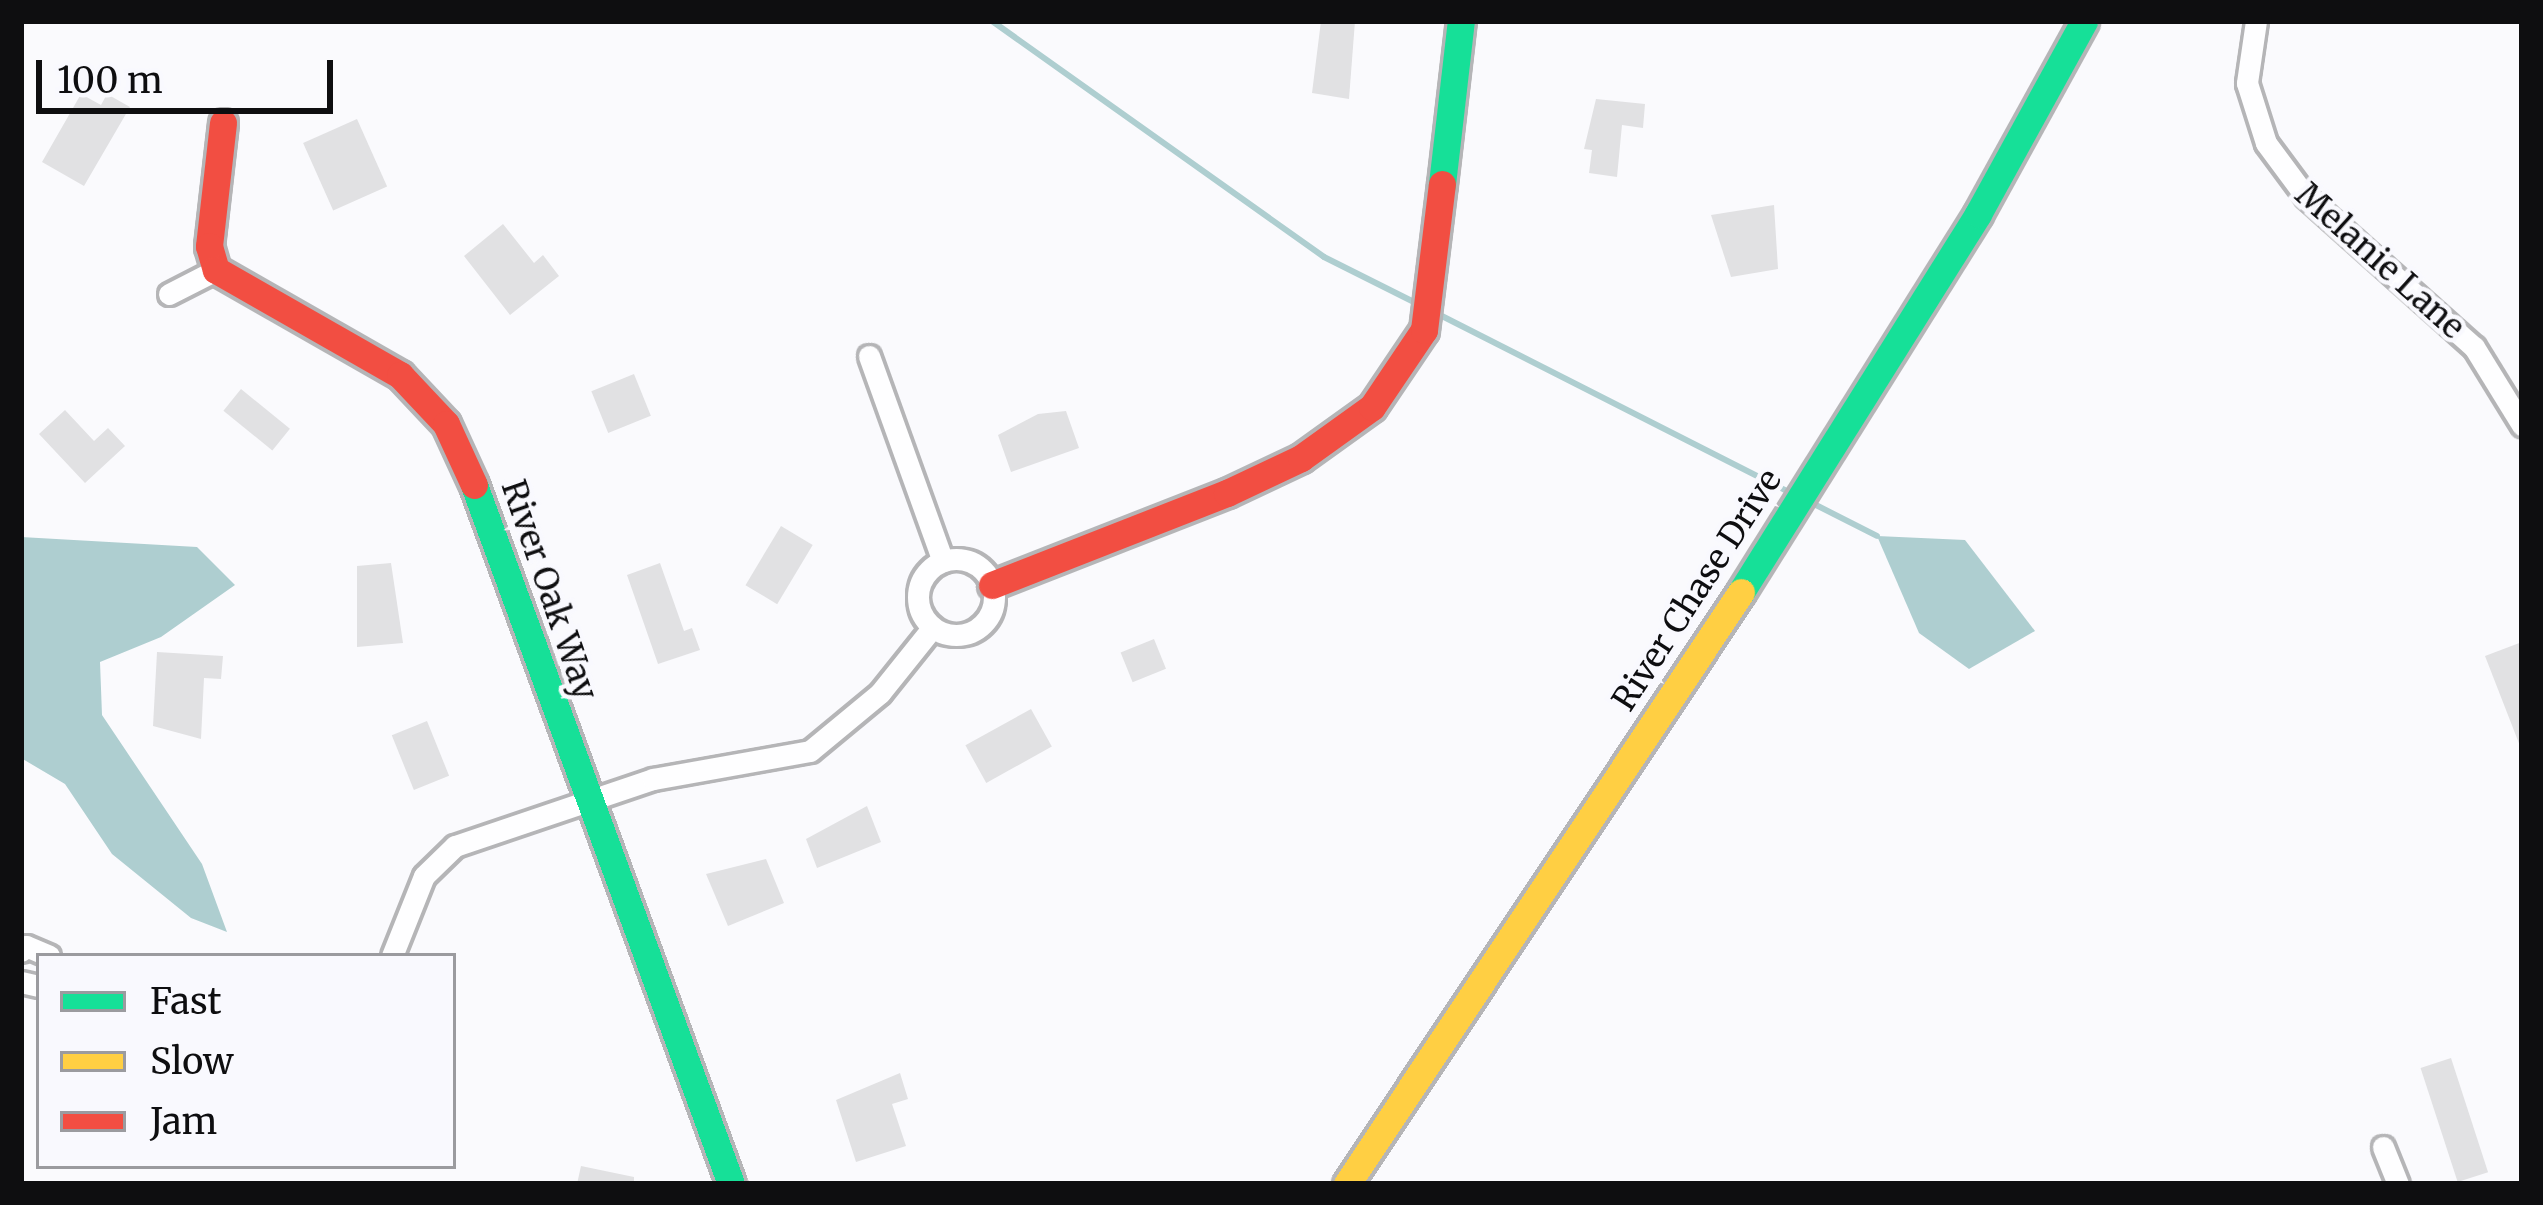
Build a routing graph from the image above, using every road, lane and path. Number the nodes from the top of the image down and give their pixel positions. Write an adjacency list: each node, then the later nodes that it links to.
1 (1461, 21): 10 (street)
2 (2084, 21): 16 (street, River Chase Drive)
3 (2256, 21): 8 (street, Melanie Lane)
4 (223, 123): 5 (street)
5 (216, 270): 6 (street); 12 (street, River Oak Way)
6 (169, 294)
7 (869, 356): 9 (street)
8 (2522, 425)
9 (943, 561): 10 (street); 11 (street)
10 (992, 585): 11 (street)
11 (932, 628): 12 (street)
12 (584, 797): 13 (street); 15 (street, River Oak Way)
13 (393, 953)
14 (2383, 1147): 17 (street)
15 (731, 1184)
16 (1347, 1184)
17 (2398, 1184)

